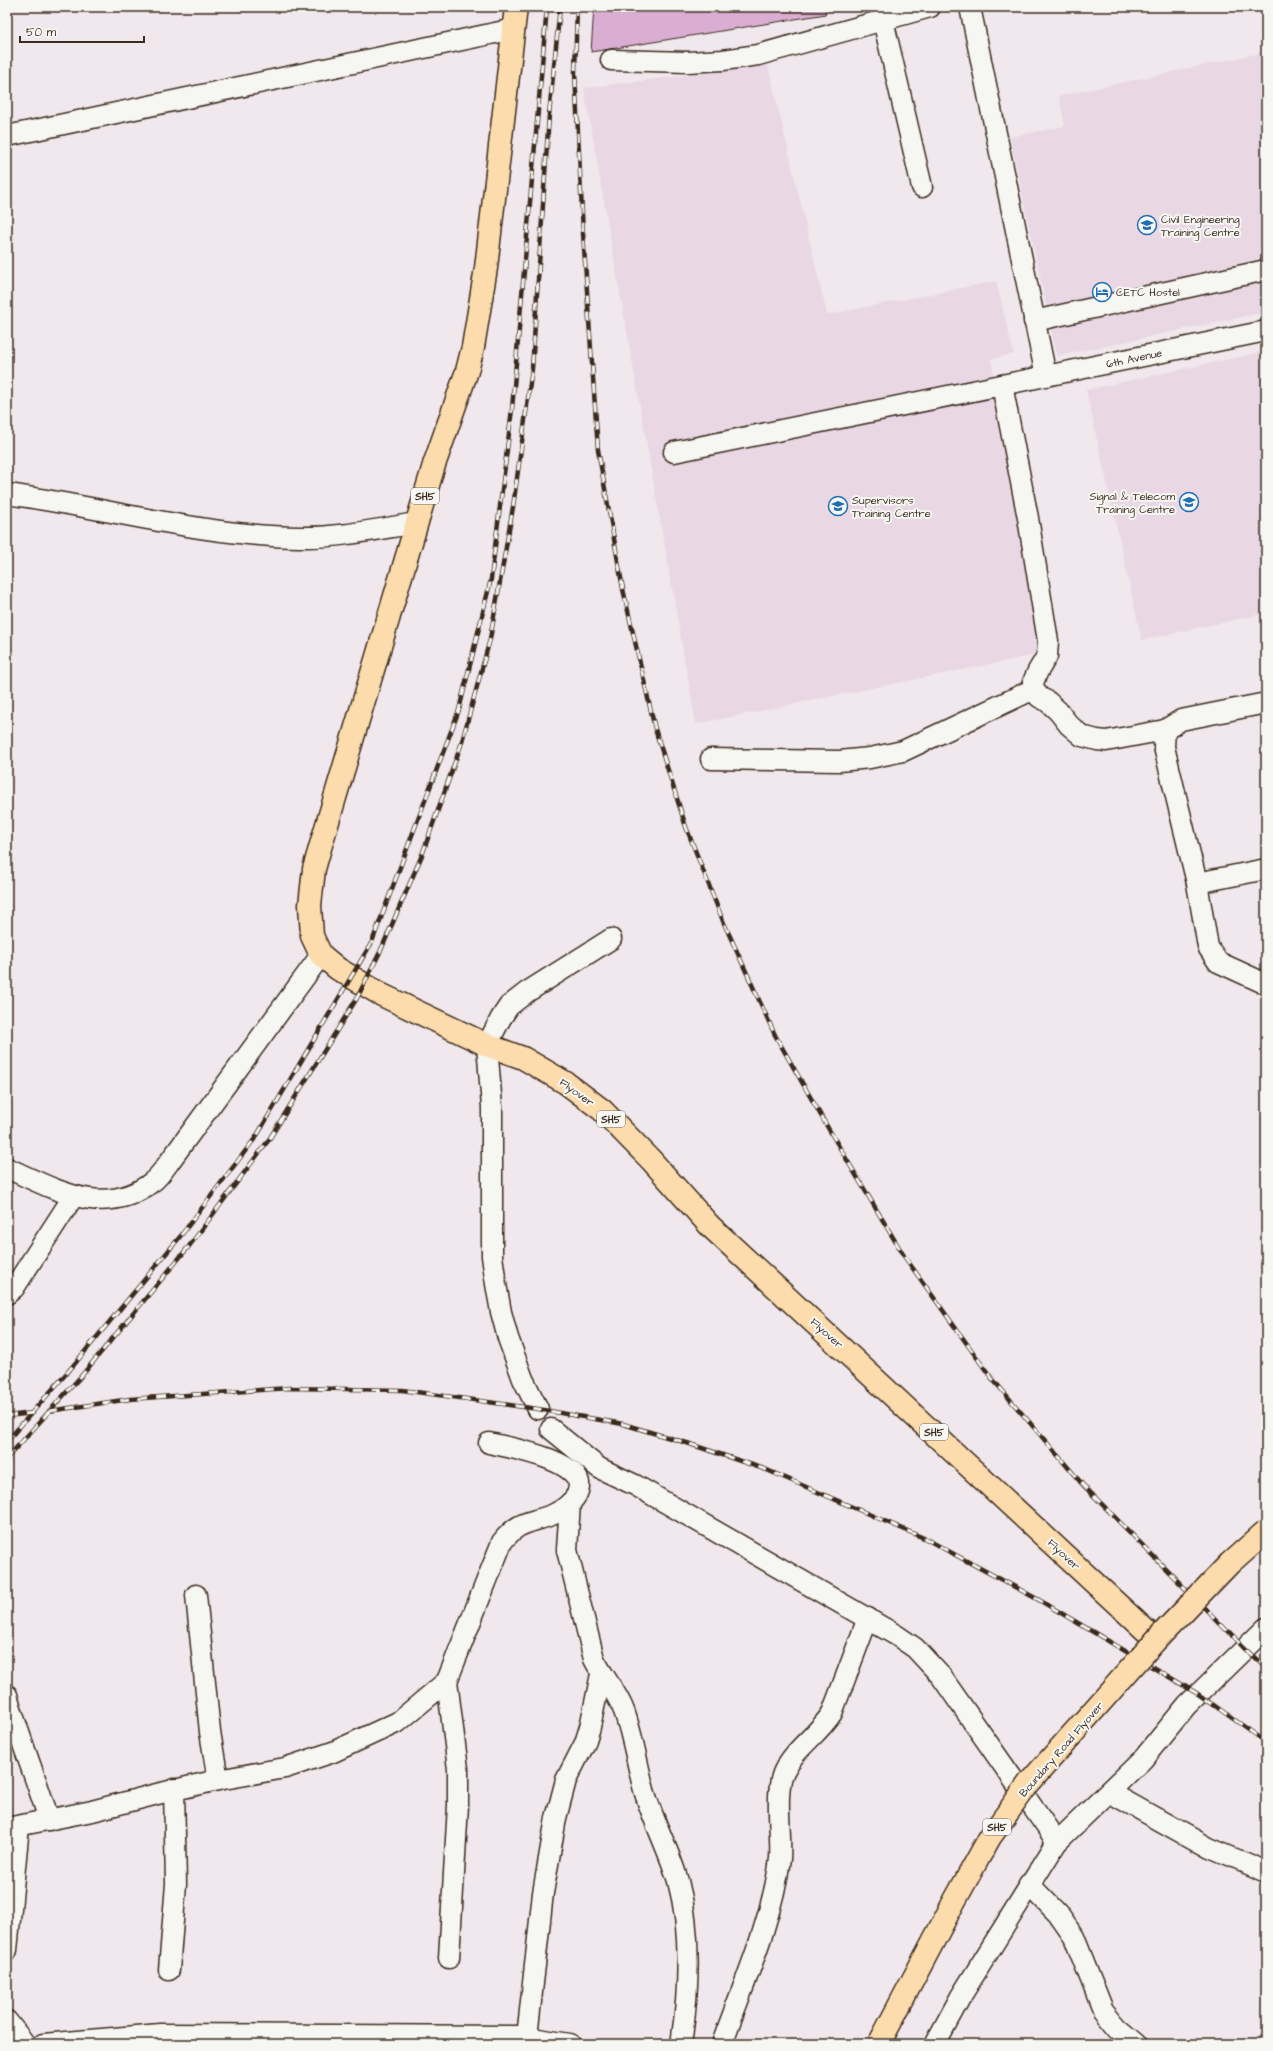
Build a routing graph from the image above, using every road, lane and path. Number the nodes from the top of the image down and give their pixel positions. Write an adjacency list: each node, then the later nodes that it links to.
1 (516, 7): 5 (main road, SH5)
2 (930, 7): 4 (street)
3 (970, 7): 10 (street)
4 (883, 20): 6 (street); 8 (street)
5 (514, 28): 7 (street); 16 (main road, SH5)
6 (611, 60)
7 (7, 136)
8 (922, 187)
9 (1266, 270): 10 (street)
10 (1034, 320): 12 (street)
11 (1266, 331): 12 (street, 6th Avenue)
12 (1046, 376): 13 (street, 6th Avenue)
13 (1002, 386): 14 (street, 6th Avenue); 17 (street)
14 (674, 452)
15 (7, 494): 16 (street)
16 (417, 523): 24 (main road, SH5)
17 (1034, 689): 19 (street); 20 (street)
18 (1266, 704): 19 (street)
19 (1165, 730): 22 (street)
20 (711, 759)
21 (1266, 869): 22 (street)
22 (1197, 883): 25 (street)
23 (611, 939): 26 (street)
24 (321, 955): 26 (main road, SH5); 28 (street)
25 (1266, 984)
26 (487, 1045): 30 (street); 38 (main road, Flyover / SH5)
27 (7, 1168): 28 (street)
28 (73, 1197): 29 (street)
29 (7, 1294)
30 (538, 1409)
31 (551, 1429): 36 (street)
32 (489, 1443): 33 (street)
33 (570, 1503): 39 (street); 40 (street)
34 (1266, 1531): 38 (main road, Boundary Road Flyover, bridge)
35 (196, 1595): 42 (street)
36 (868, 1618): 47 (street); 60 (street)
37 (1263, 1636): 44 (street)
38 (1156, 1640): 61 (main road, Boundary Road Flyover / SH5, bridge)
39 (601, 1674): 54 (street); 59 (street)
40 (447, 1681): 42 (street); 51 (street)
41 (7, 1695): 45 (street)
42 (218, 1780): 43 (street)
43 (174, 1789): 45 (street); 52 (street)
44 (1109, 1792): 47 (street); 48 (street)
45 (49, 1820): 46 (street)
46 (13, 1827): 50 (street)
47 (1057, 1842): 49 (street)
48 (1266, 1872)
49 (1029, 1884): 62 (street); 63 (street)
50 (7, 1950)
51 (449, 1958)
52 (169, 1970)
53 (7, 2021): 56 (street)
54 (527, 2037): 55 (street); 58 (street)
55 (106, 2040): 57 (street)
56 (25, 2044)
57 (43, 2044)
58 (570, 2044)
59 (681, 2044)
60 (722, 2044)
61 (879, 2044)
62 (935, 2044)
63 (1137, 2044)

